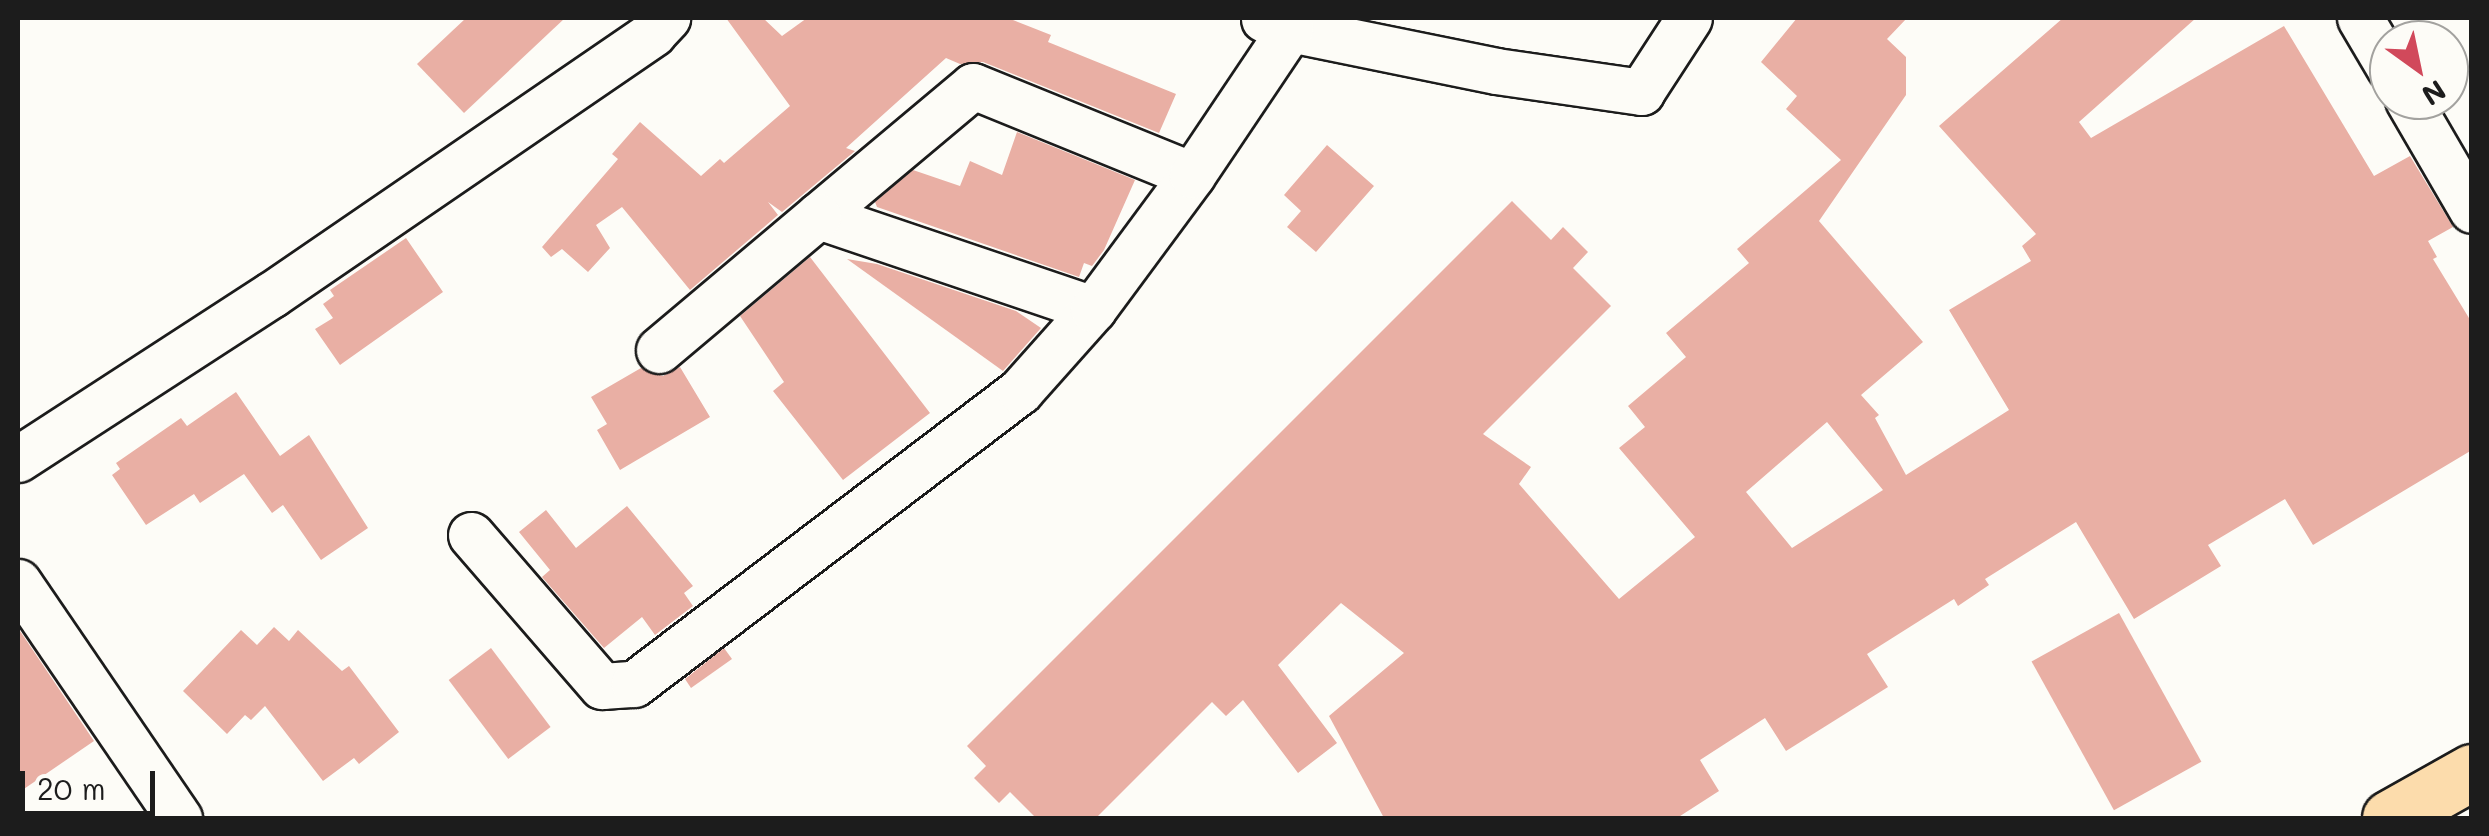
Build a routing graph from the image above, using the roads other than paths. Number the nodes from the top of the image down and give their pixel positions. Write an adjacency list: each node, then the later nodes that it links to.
1 (667, 18): 10 (street)
2 (1688, 18): 3 (street)
3 (1275, 23): 5 (street)
4 (2420, 120): 6 (street)
5 (1192, 175): 7 (street); 8 (street)
6 (2472, 210)
7 (818, 216): 8 (street); 9 (street)
8 (1093, 309): 11 (street)
9 (659, 350)
10 (18, 459)
11 (472, 535)
12 (18, 582): 14 (street)
13 (2472, 772): 15 (main road)
14 (179, 818)
15 (2390, 818)

